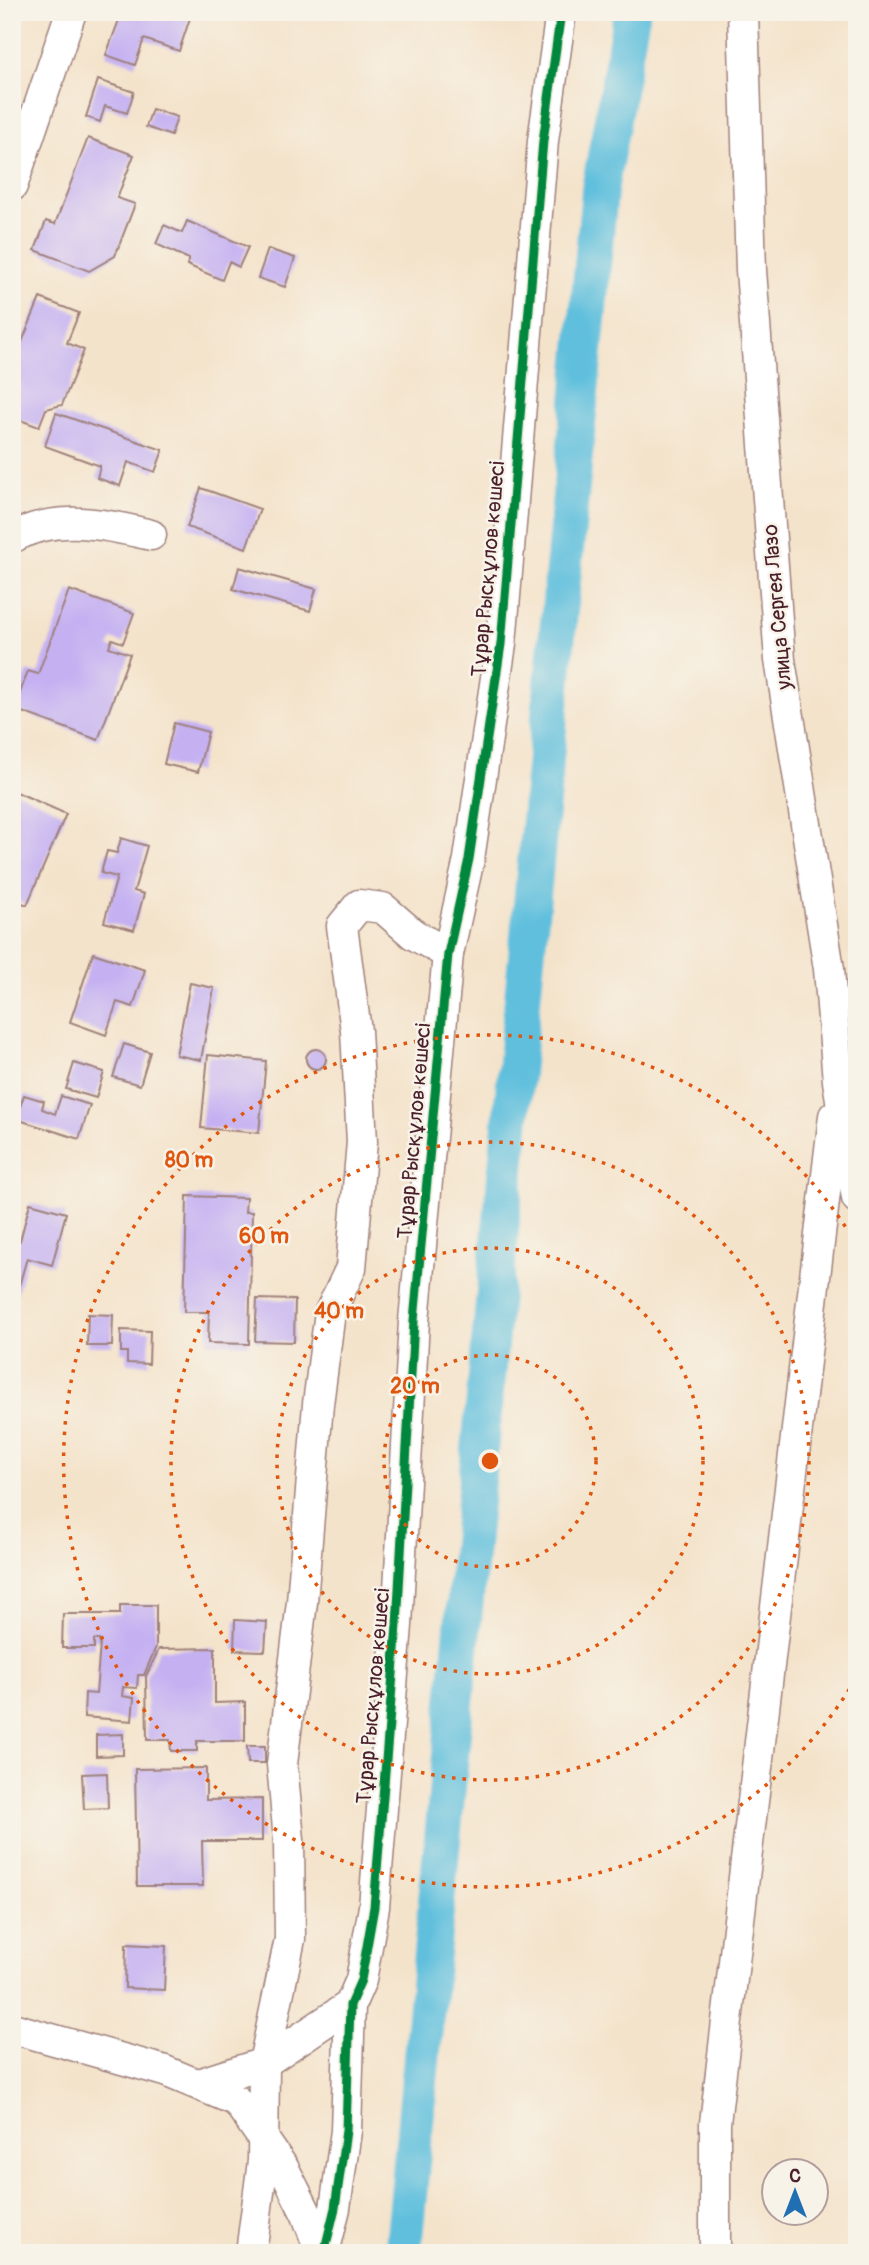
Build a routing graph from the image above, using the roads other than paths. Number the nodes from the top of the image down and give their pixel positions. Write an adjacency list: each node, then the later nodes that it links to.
1 (71, 12): 4 (street)
2 (561, 12): 7 (street, Тұрар Рысқұлов көшесі)
3 (743, 12): 8 (street, улица Сергея Лазо)
4 (12, 186)
5 (151, 535): 6 (street)
6 (12, 538)
7 (448, 954): 10 (street, Тұрар Рысқұлов көшесі); 12 (street)
8 (838, 1081): 9 (street, улица Сергея Лазо); 17 (street)
9 (857, 1198)
10 (349, 2005): 12 (street); 16 (street, Тұрар Рысқұлов көшесі)
11 (12, 2028): 13 (street)
12 (264, 2063): 13 (street); 14 (street)
13 (198, 2084): 14 (street)
14 (264, 2142): 15 (street); 16 (street)
15 (251, 2253)
16 (322, 2253)
17 (715, 2253)

